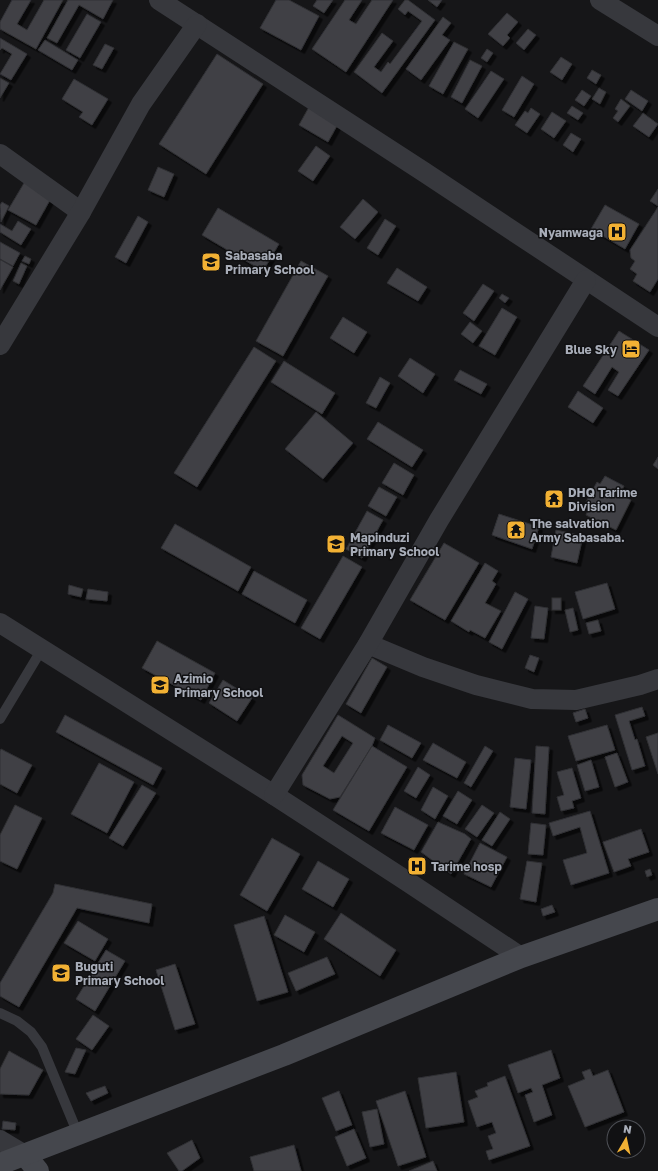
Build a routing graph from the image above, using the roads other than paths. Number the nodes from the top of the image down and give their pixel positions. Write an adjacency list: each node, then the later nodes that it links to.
1 (159, 0): 3 (street)
2 (600, 0): 4 (street)
3 (197, 24): 6 (street); 7 (street)
4 (658, 36)
5 (0, 154): 6 (street)
6 (81, 212): 9 (street)
7 (586, 280): 8 (street); 11 (street)
8 (658, 327)
9 (0, 345)
10 (0, 623): 12 (street)
11 (368, 644): 13 (street); 15 (street)
12 (42, 649): 14 (lane); 15 (street)
13 (658, 679)
14 (0, 719)
15 (274, 796): 17 (street)
16 (658, 909): 17 (main road)
17 (521, 957): 19 (main road)
18 (0, 1013): 19 (lane)
19 (78, 1134): 21 (main road)
20 (0, 1140): 21 (street)
21 (32, 1163): 22 (main road)
22 (0, 1164)

